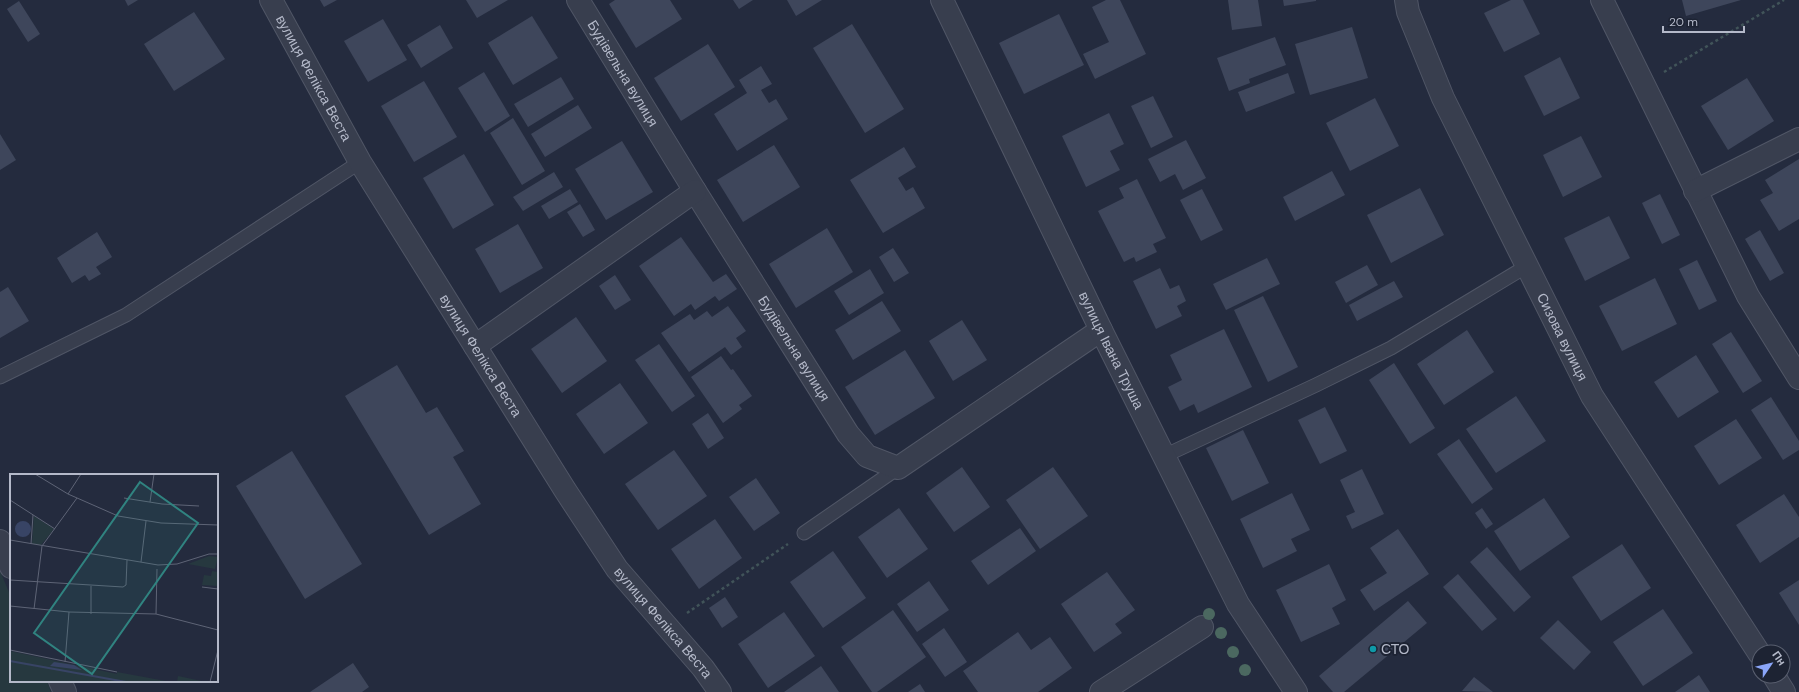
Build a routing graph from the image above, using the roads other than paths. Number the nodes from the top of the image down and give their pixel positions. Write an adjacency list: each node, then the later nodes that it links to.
1 (271, 0): 7 (street, вулиця Фелікса Веста)
2 (578, 0): 8 (street, Будівельна вулиця)
3 (942, 0): 11 (street, вулиця Івана Труша)
4 (1406, 0): 10 (street, Сизова вулиця)
5 (1602, 0): 9 (street)
6 (1799, 139): 9 (street)
7 (360, 162): 12 (street, вулиця Фелікса Веста); 13 (lane)
8 (695, 191): 12 (street); 16 (street, Будівельна вулиця)
9 (1695, 191): 14 (street)
10 (1527, 266): 15 (lane); 21 (street, Сизова вулиця)
11 (1101, 330): 15 (street, вулиця Івана Труша); 16 (street)
12 (475, 346): 24 (street, вулиця Фелікса Веста)
13 (0, 377)
14 (1799, 378)
15 (1164, 456): 26 (street, вулиця Івана Труша)
16 (898, 468): 17 (lane)
17 (804, 533)
18 (0, 541): 19 (street)
19 (10, 564)
20 (1202, 627): 25 (street)
21 (1753, 644)
22 (60, 682): 23 (street)
23 (65, 692)
24 (720, 692)
25 (1101, 692)
26 (1296, 692)

